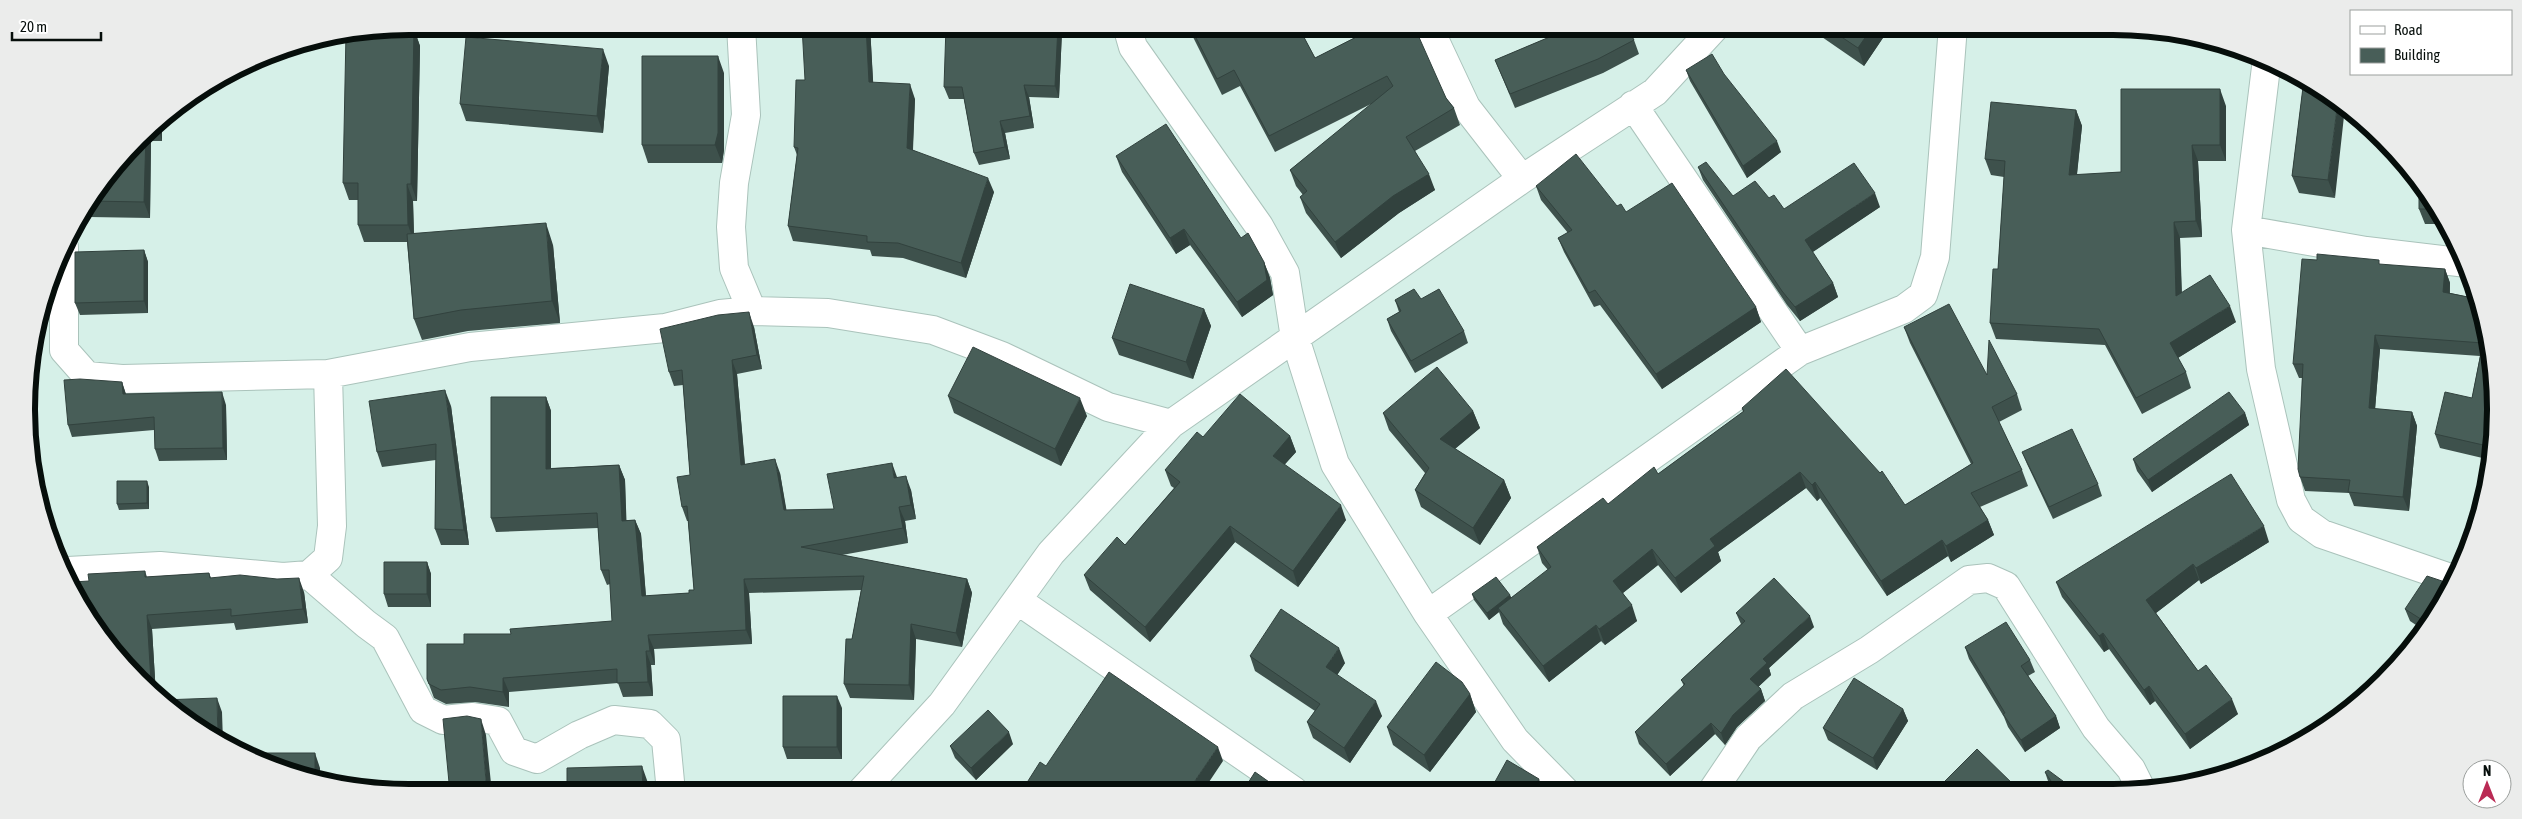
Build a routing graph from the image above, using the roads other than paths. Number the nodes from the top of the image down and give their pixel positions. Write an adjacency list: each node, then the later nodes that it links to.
1 (742, 35): 12 (street)
2 (1130, 35): 13 (street)
3 (1432, 35): 8 (street)
4 (1708, 35): 7 (street)
5 (1951, 35): 14 (street)
6 (2265, 68): 9 (street)
7 (1633, 106): 8 (street); 14 (street)
8 (1522, 179): 13 (street)
9 (2246, 230): 10 (street); 19 (street)
10 (2456, 262)
11 (64, 266): 15 (street)
12 (752, 311): 15 (street); 16 (street)
13 (1294, 338): 16 (street); 21 (street)
14 (1800, 351): 21 (street)
15 (328, 374): 18 (street)
16 (1171, 424): 20 (street)
17 (72, 571): 18 (street)
18 (308, 575): 23 (street)
19 (2447, 577)
20 (1017, 600): 24 (street); 25 (street)
21 (1428, 614): 26 (street)
22 (2138, 783): 27 (street)
23 (669, 784)
24 (868, 784)
25 (1284, 784)
26 (1559, 784)
27 (1717, 784)

